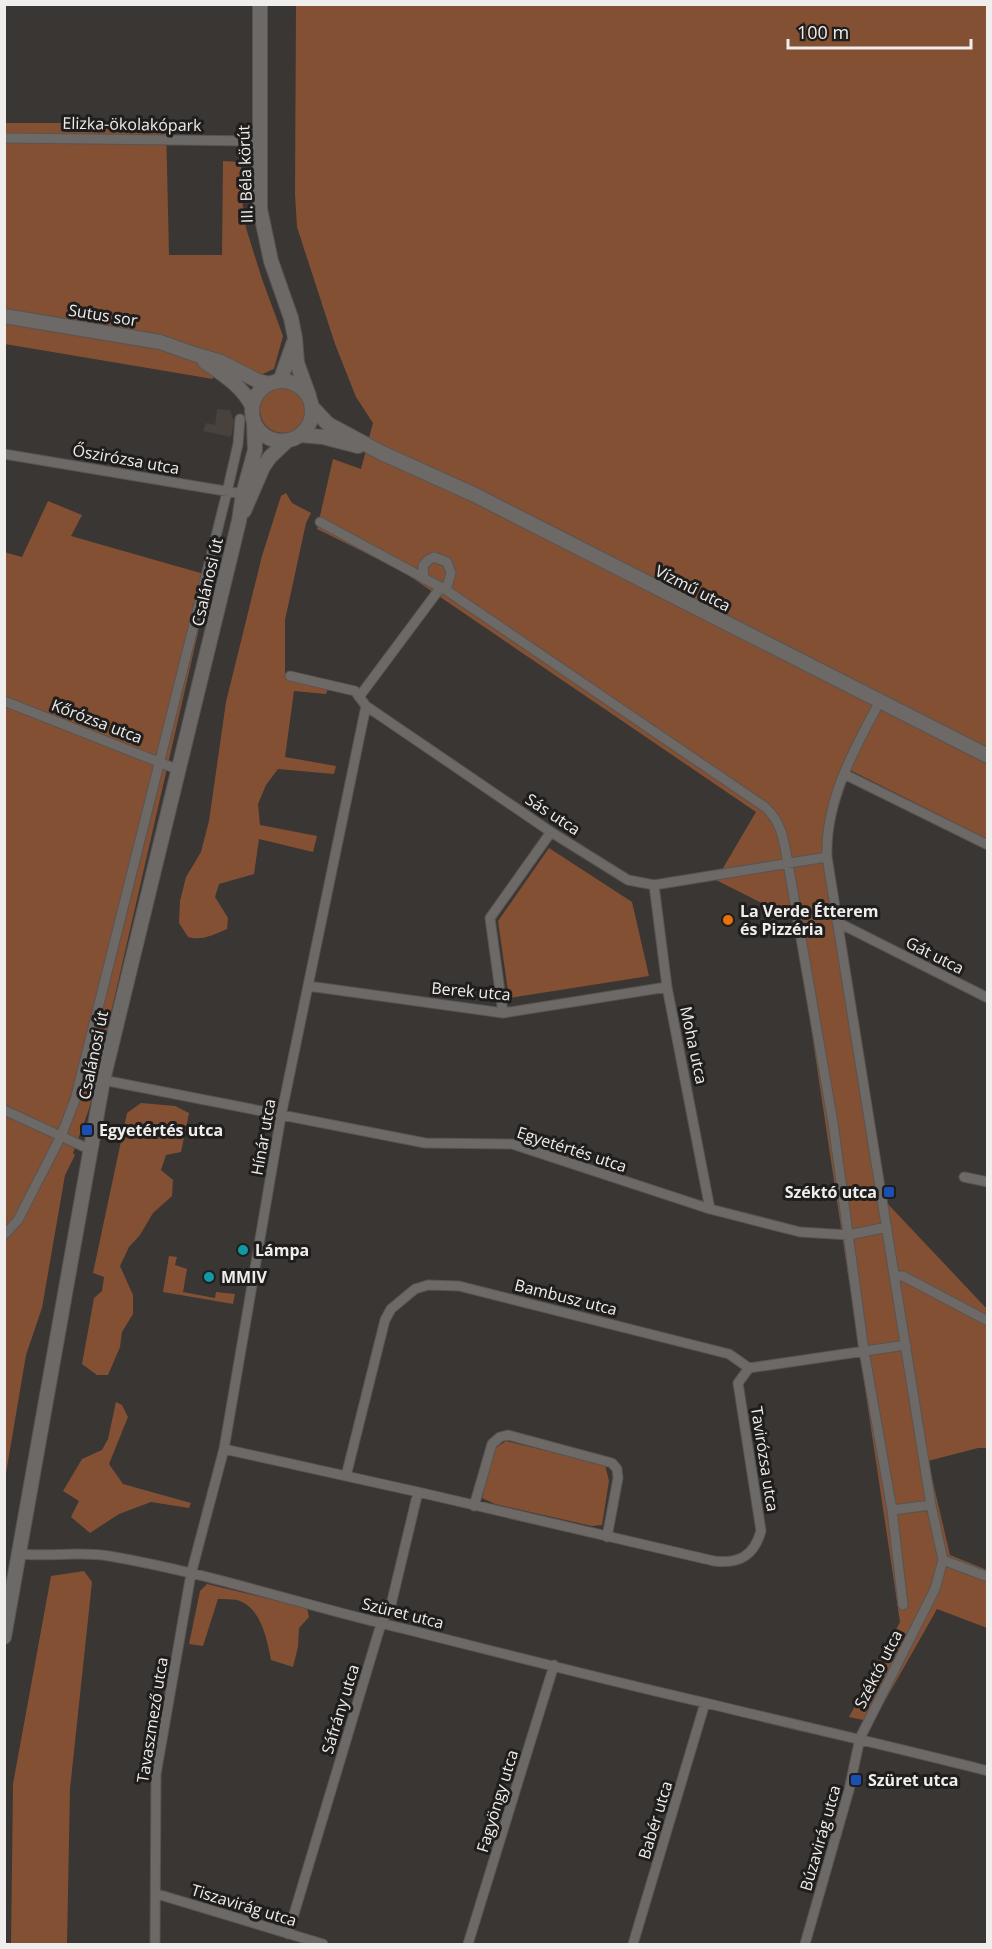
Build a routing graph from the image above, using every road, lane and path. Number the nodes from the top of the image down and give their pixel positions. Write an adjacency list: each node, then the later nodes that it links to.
1 (260, 4): 3 (street, III. Béla körút)
2 (4, 138): 3 (street, Elizka-ökolakópark)
3 (260, 141): 5 (street, III. Béla körút)
4 (4, 316): 6 (street, Sutus sor)
5 (295, 338): 7 (street); 8 (street, III. Béla körút)
6 (194, 354): 7 (street); 9 (street)
7 (274, 382): 8 (street); 9 (street)
8 (311, 402): 12 (street); 14 (street)
9 (252, 406): 11 (street)
10 (240, 419): 16 (street)
11 (255, 423): 13 (street); 17 (street, Csalánosi út)
12 (301, 435): 13 (street); 14 (street)
13 (287, 441): 18 (street, Csalánosi út)
14 (382, 453): 25 (street, Vízmű utca)
15 (4, 454): 16 (street, Őszirózsa utca)
16 (227, 492): 17 (street, Őszirózsa utca); 28 (street)
17 (243, 494): 18 (street, Csalánosi út)
18 (239, 521): 29 (street, Csalánosi út)
19 (320, 522): 20 (street)
20 (424, 579): 21 (street); 21 (street)
21 (443, 588): 23 (street); 34 (street)
22 (290, 676): 23 (street, Sás utca)
23 (359, 697): 26 (street, Sás utca)
24 (4, 701): 28 (street, Kőrózsa utca)
25 (880, 701): 27 (street, Vízmű utca); 30 (street, Széktó utca)
26 (366, 706): 31 (street, Sás utca); 37 (street, Hínár utca)
27 (987, 756)
28 (160, 761): 29 (street, Kőrózsa utca); 44 (street)
29 (179, 770): 41 (street, Csalánosi út)
30 (843, 774): 32 (street); 33 (street, Széktó utca)
31 (551, 832): 35 (street, Sás utca); 40 (street)
32 (987, 845)
33 (827, 857): 34 (street, Sás utca); 36 (street, Széktó utca)
34 (788, 863): 35 (street, Sás utca); 51 (street)
35 (654, 885): 38 (street, Moha utca)
36 (837, 922): 39 (street, Gát utca); 49 (street, Széktó utca)
37 (308, 986): 40 (street, Berek utca); 43 (street, Hínár utca)
38 (667, 987): 40 (street, Berek utca); 48 (street, Moha utca)
39 (987, 998)
40 (503, 1013)
41 (103, 1080): 43 (street, Egyetértés utca); 45 (street, Csalánosi út)
42 (4, 1110): 44 (street)
43 (281, 1116): 48 (street, Egyetértés utca); 57 (street, Hínár utca)
44 (61, 1136): 45 (street); 50 (street)
45 (91, 1150): 64 (street, Csalánosi út)
46 (964, 1177): 47 (street)
47 (987, 1182)
48 (710, 1209): 51 (street, Egyetértés utca)
49 (887, 1227): 51 (street, Egyetértés utca); 52 (street, Széktó utca)
50 (4, 1235)
51 (849, 1235): 55 (street)
52 (894, 1276): 53 (street); 54 (street, Széktó utca)
53 (987, 1321)
54 (906, 1345): 55 (street); 60 (street, Széktó utca)
55 (864, 1350): 56 (street); 62 (street)
56 (749, 1368): 58 (street, Bambusz utca); 63 (street, Tavirózsa utca)
57 (224, 1449): 58 (street, Tavirózsa utca); 66 (street, Hínár utca)
58 (346, 1476): 59 (street, Tavirózsa utca)
59 (418, 1492): 61 (street, Tavirózsa utca); 69 (street, Sáfrány utca)
60 (931, 1505): 62 (street); 65 (street, Széktó utca)
61 (474, 1506): 63 (street, Tavirózsa utca); 63 (street)
62 (892, 1510): 68 (street)
63 (607, 1537)
64 (19, 1554): 66 (street, Szüret utca); 70 (street, Csalánosi út)
65 (943, 1560): 67 (street); 73 (street, Széktó utca)
66 (192, 1574): 69 (street, Szüret utca); 75 (street, Tavaszmező utca)
67 (987, 1577)
68 (903, 1605)
69 (381, 1624): 71 (street, Szüret utca); 76 (street, Sáfrány utca)
70 (4, 1638)
71 (554, 1665): 72 (street, Szüret utca); 79 (street, Fagyöngy utca)
72 (705, 1703): 73 (street, Szüret utca); 80 (street, Babér utca)
73 (860, 1738): 74 (street, Szüret utca); 81 (street, Búzavirág utca)
74 (987, 1771)
75 (157, 1894): 76 (street, Tiszavirág utca); 77 (street, Tavaszmező utca)
76 (288, 1934): 78 (street, Tiszavirág utca)
77 (155, 1944)
78 (323, 1944)
79 (468, 1944)
80 (633, 1944)
81 (805, 1944)

